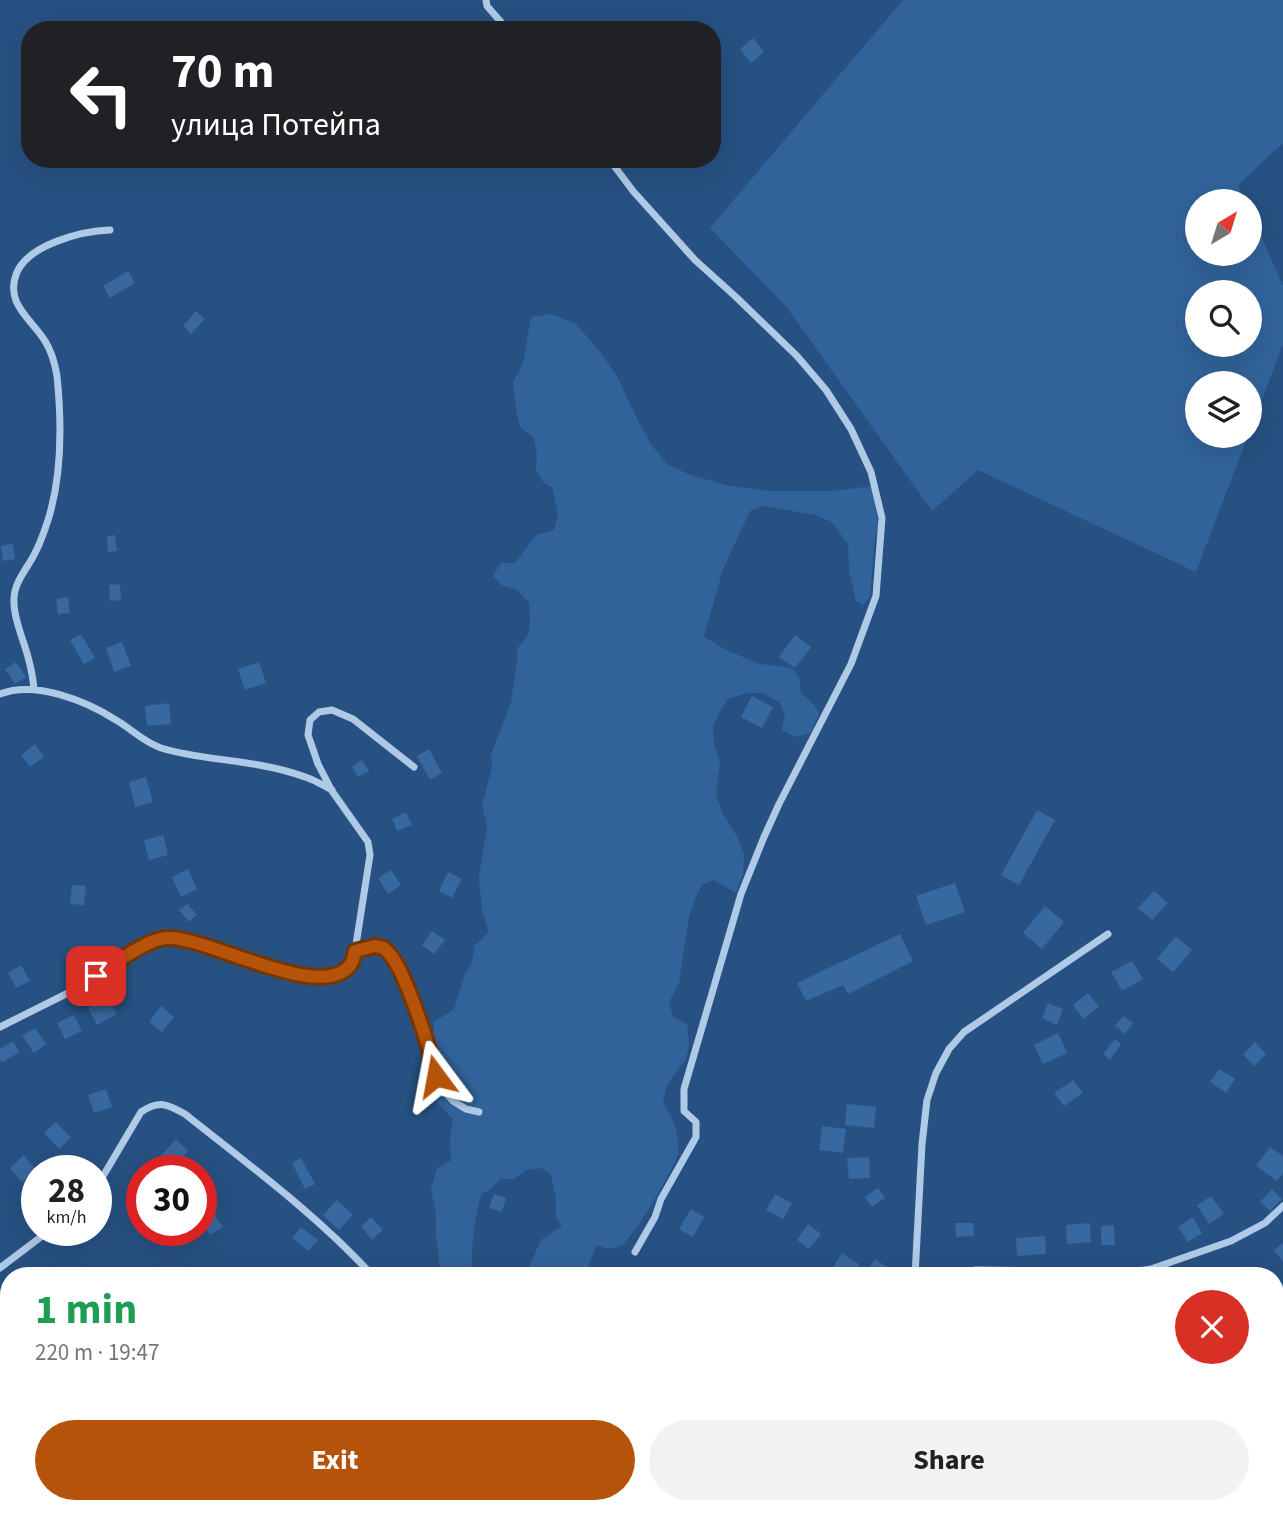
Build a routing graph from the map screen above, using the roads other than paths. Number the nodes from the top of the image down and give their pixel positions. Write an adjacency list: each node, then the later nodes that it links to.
1 (486, 0): 2 (street)
2 (500, 21)
3 (616, 168): 16 (street)
4 (110, 230): 5 (street)
5 (34, 689): 6 (street); 8 (street)
6 (0, 694)
7 (414, 767): 8 (street)
8 (332, 791): 10 (street)
9 (1108, 934): 19 (street)
10 (355, 951): 11 (street); 12 (street)
11 (0, 1027)
12 (479, 1112)
13 (112, 1161): 18 (street)
14 (1283, 1206): 20 (street)
15 (29, 1246): 17 (street)
16 (635, 1252)
17 (1, 1267)
18 (364, 1267)
19 (915, 1267)
20 (1157, 1267)

